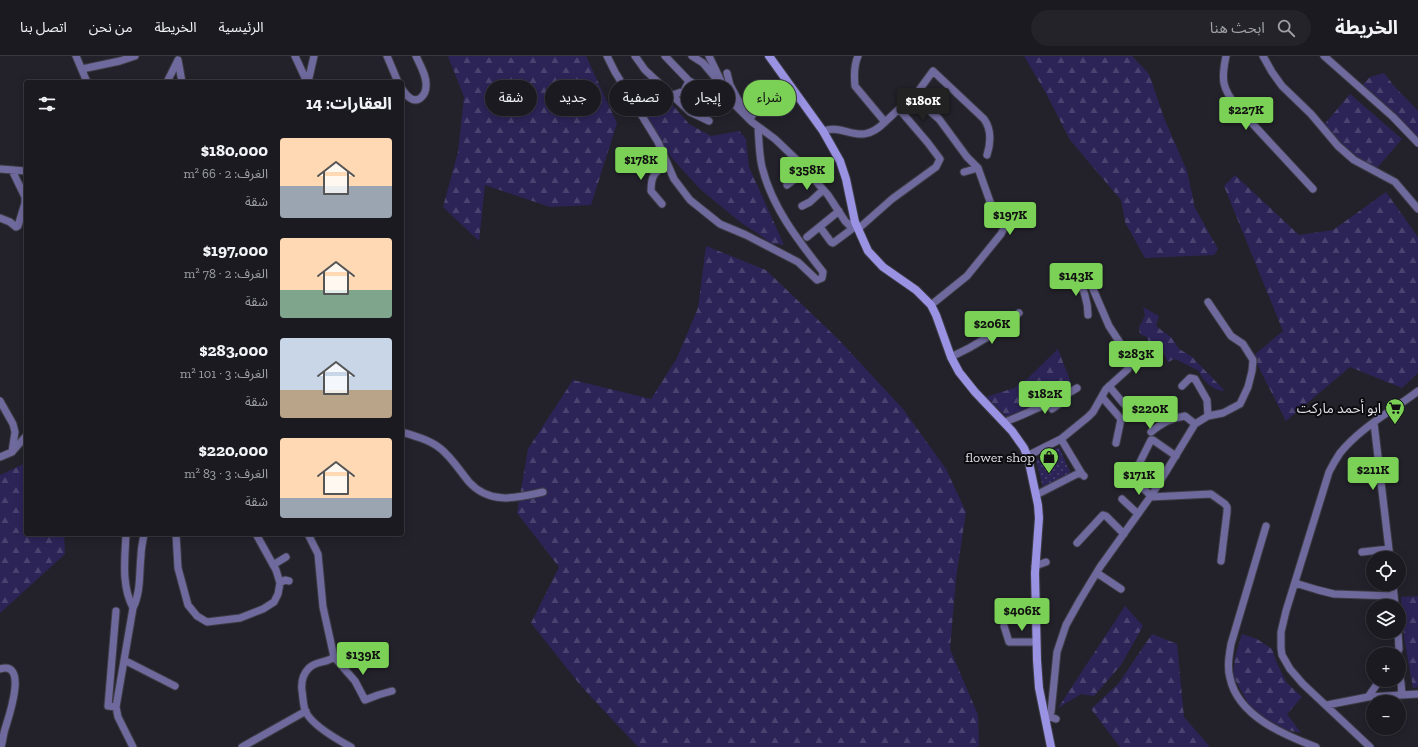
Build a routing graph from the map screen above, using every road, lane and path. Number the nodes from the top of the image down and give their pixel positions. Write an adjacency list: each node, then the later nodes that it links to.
1 (76, 56): 17 (street)
2 (136, 56): 17 (street)
3 (295, 56): 22 (street)
4 (314, 56): 23 (street)
5 (387, 56): 24 (street)
6 (416, 56): 29 (street)
7 (607, 56): 39 (street)
8 (634, 56): 25 (street)
9 (665, 56): 26 (street)
10 (692, 56): 27 (street)
11 (709, 56): 28 (street)
12 (858, 56): 34 (street)
13 (1226, 56): 47 (street)
14 (1262, 56): 53 (street)
15 (1324, 56): 37 (street)
16 (771, 57): 36 (main road)
17 (82, 69): 19 (street)
18 (727, 73): 35 (street)
19 (86, 80)
20 (168, 80): 21 (street)
21 (182, 80)
22 (306, 80)
23 (308, 80)
24 (397, 80)
25 (657, 80)
26 (688, 80)
27 (718, 80)
28 (720, 80)
29 (404, 92)
30 (681, 92): 31 (street)
31 (673, 95): 33 (street)
32 (735, 105): 35 (street)
33 (709, 121)
34 (885, 122): 36 (street); 56 (street)
35 (760, 128): 39 (street); 43 (street)
36 (823, 131): 56 (main road)
37 (1418, 143)
38 (987, 155): 40 (street)
39 (667, 165): 50 (street)
40 (978, 168): 45 (street); 60 (street)
41 (0, 169): 42 (street)
42 (12, 170): 44 (street); 49 (street)
43 (806, 171): 46 (street); 48 (street)
44 (24, 172)
45 (964, 172)
46 (787, 185)
47 (1313, 189)
48 (823, 190): 52 (street); 54 (street)
49 (24, 193)
50 (662, 204)
51 (24, 206): 55 (street)
52 (802, 206)
53 (1418, 209)
54 (839, 211): 56 (street); 57 (street)
55 (0, 218)
56 (856, 226): 57 (street); 60 (main road)
57 (820, 227): 58 (street)
58 (807, 237)
59 (1208, 302): 74 (street)
60 (931, 305): 63 (main road)
61 (1019, 313): 63 (street)
62 (1088, 315): 64 (street)
63 (951, 357): 76 (main road)
64 (1109, 386): 68 (street); 73 (street)
65 (1182, 386): 74 (street)
66 (1077, 388): 69 (street)
67 (1418, 390): 77 (street)
68 (1102, 397): 82 (street); 83 (street)
69 (1060, 398): 71 (street); 76 (street)
70 (0, 401): 84 (street)
71 (1052, 409)
72 (1175, 409): 75 (street)
73 (1137, 416)
74 (1208, 416): 78 (street)
75 (1176, 417): 78 (street); 79 (street)
76 (1004, 422): 85 (main road)
77 (1374, 423): 104 (street); 114 (street)
78 (1195, 424): 86 (street)
79 (1151, 432)
80 (404, 433): 90 (street)
81 (24, 438): 84 (street)
82 (1061, 439): 85 (street); 91 (street)
83 (1116, 443)
84 (12, 452): 87 (street)
85 (1027, 456): 91 (main road)
86 (1176, 456): 88 (street); 92 (street)
87 (0, 458)
88 (1139, 464)
89 (1136, 481): 92 (street)
90 (543, 492)
91 (1036, 495): 110 (main road)
92 (1151, 496): 95 (street); 107 (street)
93 (1122, 499): 95 (street)
94 (1109, 512): 97 (street)
95 (1138, 514): 97 (street)
96 (1266, 526): 142 (street)
97 (1125, 533): 103 (street); 111 (street)
98 (126, 536): 119 (street)
99 (144, 536): 119 (street)
100 (178, 536): 113 (street)
101 (257, 536): 109 (street)
102 (309, 536): 123 (street)
103 (1078, 543)
104 (1389, 549): 105 (street)
105 (1362, 552)
106 (286, 557): 109 (street)
107 (1220, 561)
108 (1046, 562): 110 (street)
109 (273, 565): 113 (street)
110 (1035, 566): 122 (main road)
111 (1097, 573): 115 (street); 135 (street)
112 (289, 581): 113 (street)
113 (280, 583)
114 (1295, 583): 117 (street); 132 (street)
115 (1121, 589)
116 (1393, 591): 117 (street)
117 (1393, 596): 118 (street)
118 (1394, 599)
119 (133, 608): 124 (street)
120 (116, 611): 133 (street)
121 (1004, 626): 122 (street)
122 (1036, 642): 135 (main road)
123 (334, 657): 128 (street); 134 (street)
124 (124, 660): 126 (street); 133 (street)
125 (0, 669): 137 (street)
126 (175, 686)
127 (1401, 687): 130 (street)
128 (392, 691)
129 (1418, 694): 130 (street)
130 (1402, 695)
131 (1366, 697): 132 (street)
132 (1327, 705): 143 (street)
133 (116, 706): 138 (street)
134 (306, 711): 139 (street); 140 (street)
135 (1047, 719): 136 (street); 141 (main road)
136 (1056, 719)
137 (1, 747)
138 (133, 747)
139 (242, 747)
140 (351, 747)
141 (1051, 747)
142 (1316, 747)
143 (1370, 747)

